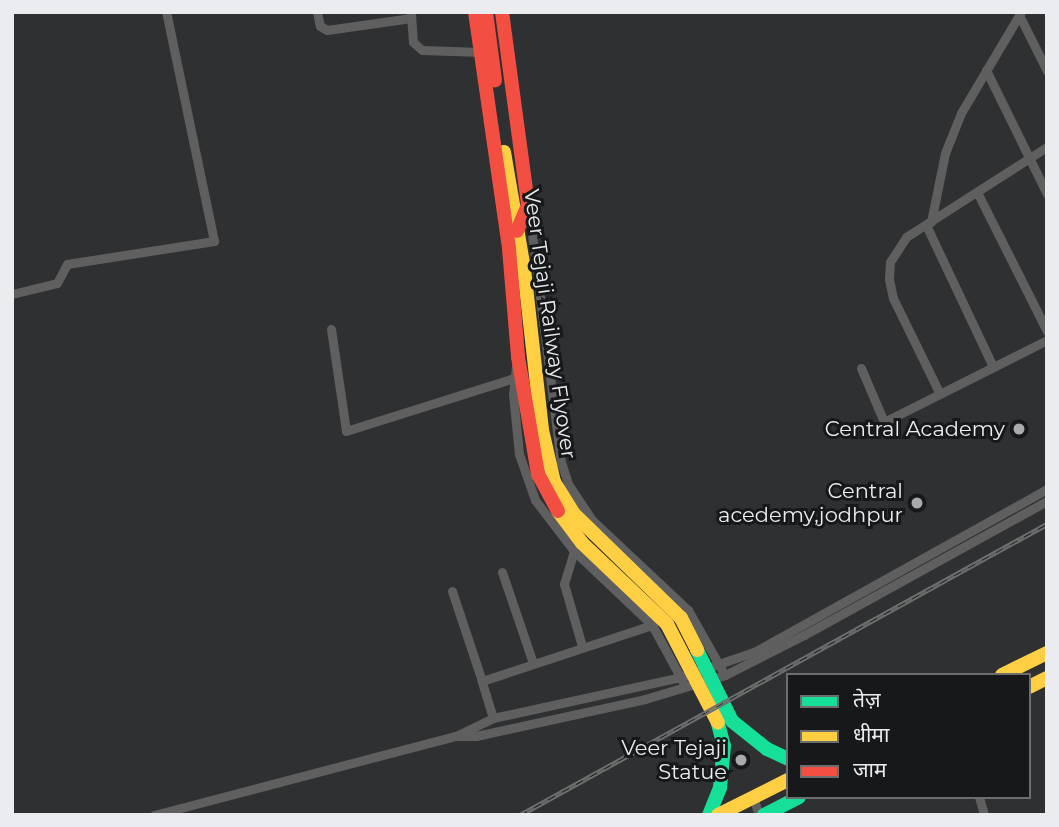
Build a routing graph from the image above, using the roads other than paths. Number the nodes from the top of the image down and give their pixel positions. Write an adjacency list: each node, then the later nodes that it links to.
1 (166, 12): 18 (street)
2 (317, 12): 7 (street)
3 (475, 12): 8 (main road)
4 (486, 12): 48 (main road, Veer Tejaji Railway Flyover)
5 (502, 12): 15 (main road)
6 (1020, 14): 9 (street); 10 (street)
7 (411, 15): 8 (street)
8 (481, 52): 17 (main road)
9 (986, 69): 12 (street); 16 (street)
10 (1047, 71)
11 (1047, 147): 12 (street)
12 (1030, 158): 13 (street); 14 (street)
13 (977, 192): 16 (street); 20 (street)
14 (1047, 194)
15 (528, 205): 17 (main road); 38 (street)
16 (929, 223): 23 (street); 26 (street)
17 (509, 249): 22 (main road)
18 (12, 294)
19 (331, 329): 25 (street)
20 (1047, 331)
21 (1047, 340): 23 (street)
22 (518, 357): 25 (street); 53 (main road)
23 (993, 367): 26 (street)
24 (861, 368): 26 (street)
25 (514, 378): 30 (street)
26 (940, 394)
27 (1047, 489): 29 (street)
28 (1047, 501): 29 (street)
29 (972, 536): 38 (street)
30 (574, 551): 33 (street); 34 (street)
31 (502, 572): 37 (street)
32 (452, 590): 43 (street)
33 (652, 625): 34 (street); 41 (street)
34 (582, 646): 37 (street)
35 (1047, 653): 39 (main road)
36 (1047, 662): 40 (main road)
37 (533, 663): 43 (street)
38 (723, 670): 41 (street); 45 (street)
39 (1006, 673)
40 (1024, 673)
41 (681, 677): 45 (street); 46 (street)
42 (1047, 678): 44 (main road)
43 (482, 681): 46 (street)
44 (1031, 686)
45 (686, 688): 47 (street)
46 (493, 718): 47 (street)
47 (455, 736): 52 (street)
48 (786, 758)
49 (786, 781): 50 (main road)
50 (753, 797): 54 (main road); 55 (street)
51 (795, 799): 56 (main road)
52 (154, 815)
53 (709, 815)
54 (718, 815)
55 (759, 815)
56 (764, 815)

